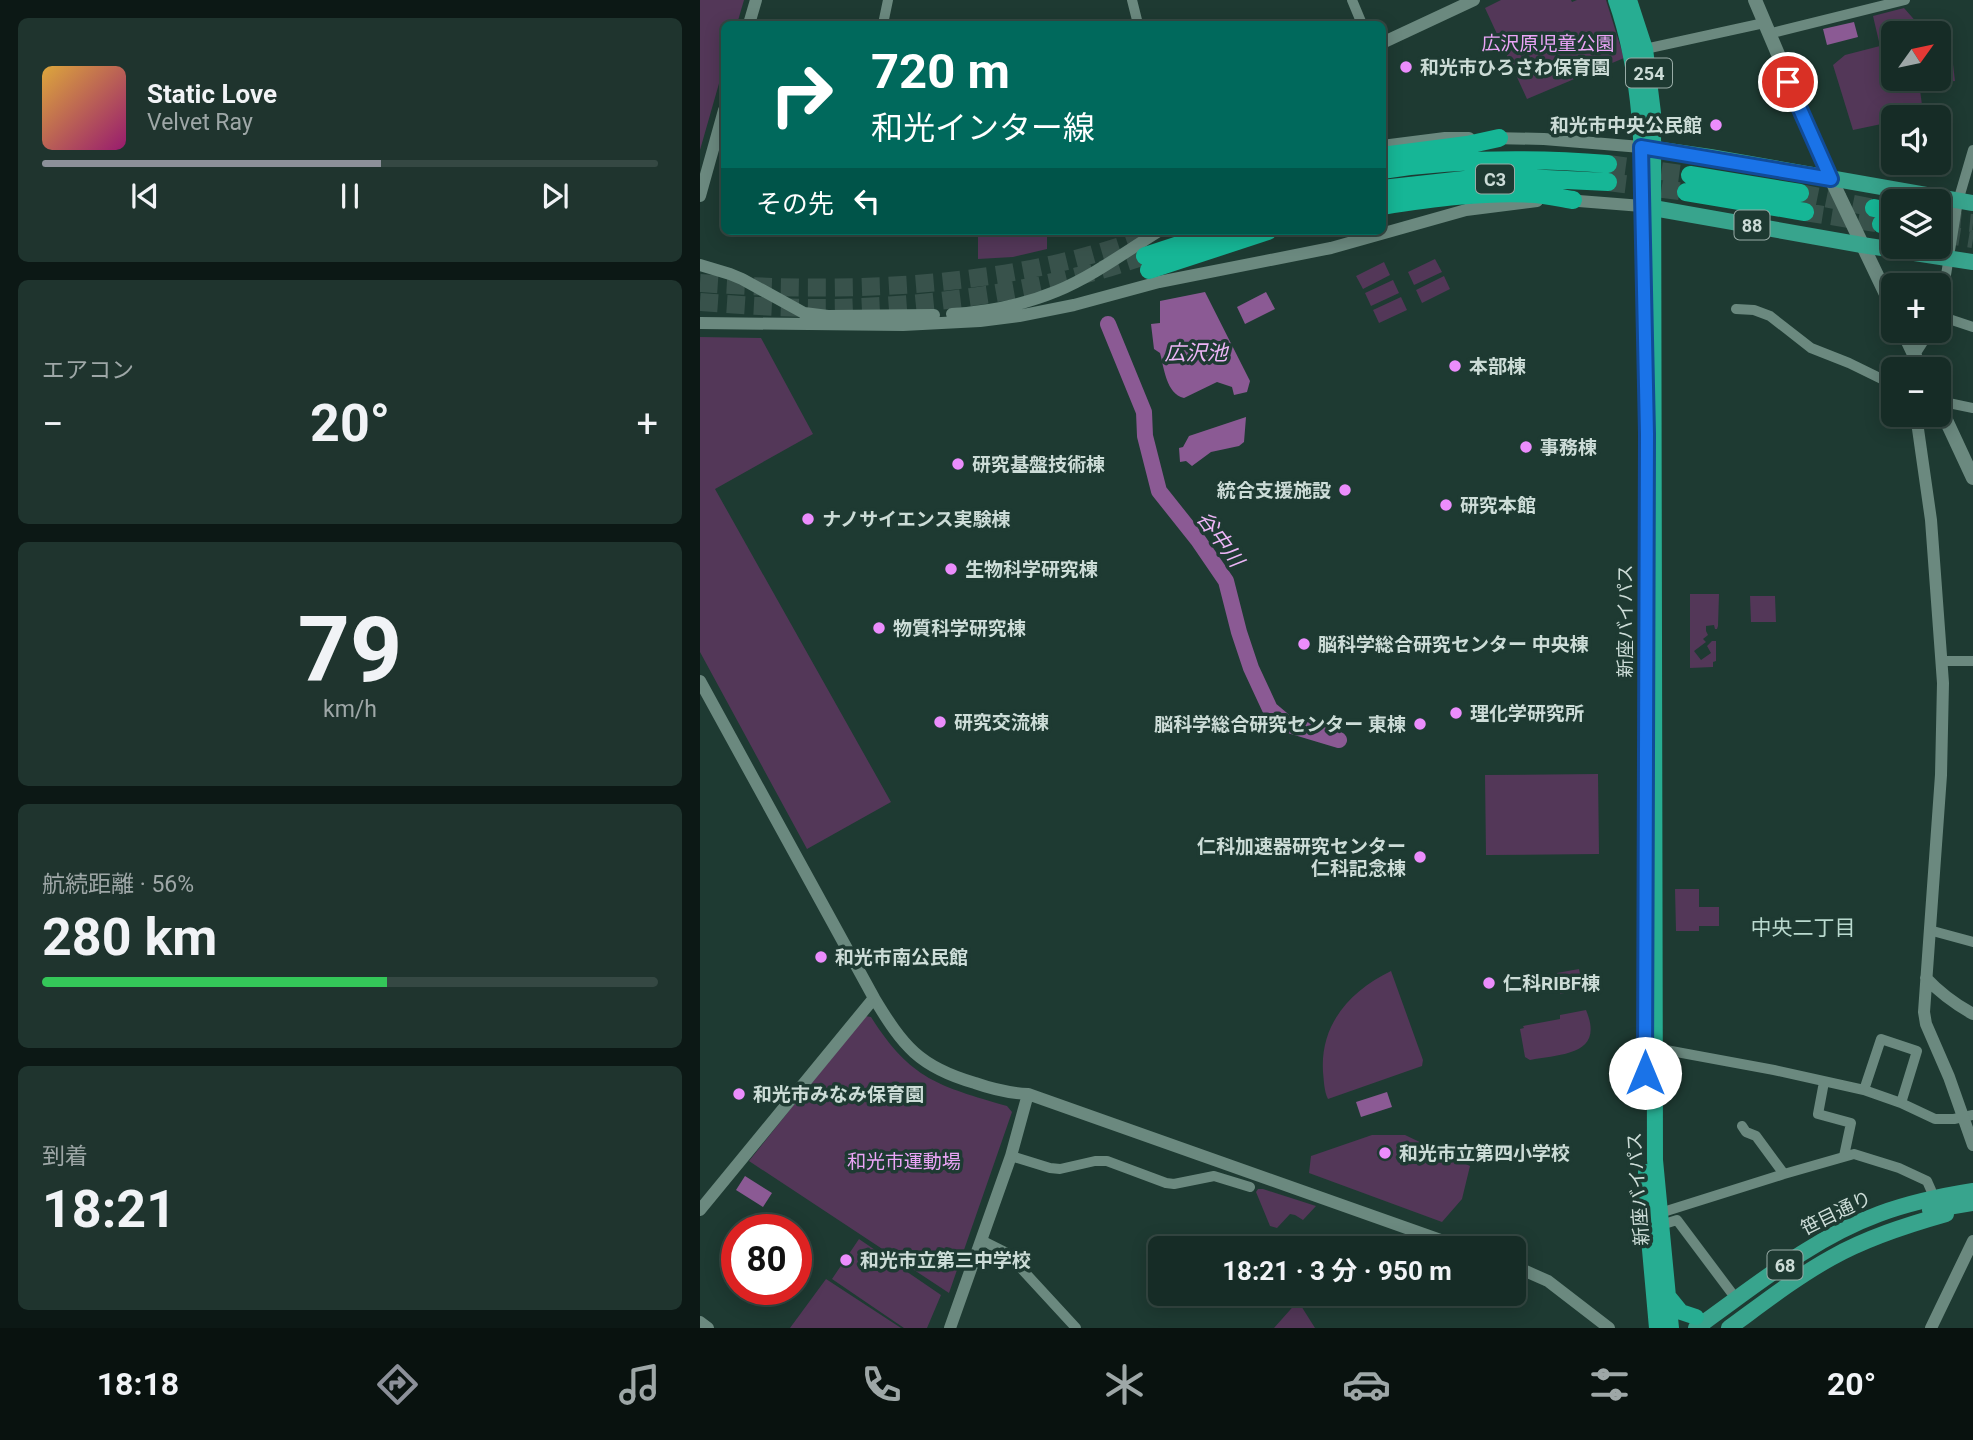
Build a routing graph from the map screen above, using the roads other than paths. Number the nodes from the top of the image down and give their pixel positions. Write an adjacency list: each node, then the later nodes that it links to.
1 (756, 0): 10 (street)
2 (888, 0): 11 (street)
3 (1132, 0): 12 (street)
4 (1352, 0): 13 (street)
5 (1474, 0): 15 (street)
6 (1616, 0): 20 (highway, 新座バイパス / 254)
7 (1629, 0): 16 (highway, 新座バイパス / 254)
8 (1755, 0): 14 (main road)
9 (1905, 0): 14 (street)
10 (750, 21)
11 (884, 21)
12 (1137, 21)
13 (1361, 21)
14 (1766, 29): 16 (street); 24 (main road)
15 (1386, 41)
16 (1645, 49): 20 (highway, 新座バイパス / 254)
17 (721, 121): 27 (street)
18 (1499, 138): 19 (street); 20 (street); 22 (highway)
19 (1386, 145)
20 (1647, 148): 24 (main road); 31 (highway, 新座バイパス / 254)
21 (1973, 150): 29 (street)
22 (1386, 155)
23 (1386, 169): 25 (highway, C3)
24 (1831, 179): 29 (main road); 38 (main road)
25 (1386, 189)
26 (1800, 193): 32 (highway)
27 (700, 196)
28 (1573, 200): 30 (highway); 31 (street); 33 (street)
29 (1966, 202): 39 (street)
30 (1386, 205)
31 (1648, 207): 38 (main road, 88); 63 (highway, 新座バイパス / 254); 91 (highway, 新座バイパス / 254)
32 (1805, 212)
33 (1386, 233)
34 (1152, 235): 41 (street)
35 (1212, 235): 36 (highway)
36 (1253, 235)
37 (1377, 235): 46 (street)
38 (1862, 245): 39 (main road, 88); 43 (main road)
39 (1950, 260): 40 (main road, 88); 42 (street)
40 (1973, 262)
41 (700, 265)
42 (1948, 273)
43 (1881, 284)
44 (1736, 309): 48 (street)
45 (1951, 320): 47 (street)
46 (700, 323)
47 (1973, 327)
48 (1881, 379)
49 (1951, 405): 50 (street)
50 (1973, 408)
51 (1918, 427): 55 (street)
52 (1951, 427): 53 (main road)
53 (1970, 464): 54 (main road)
54 (1973, 478)
55 (1941, 661): 56 (street); 58 (street)
56 (1973, 661)
57 (700, 681): 61 (street)
58 (1929, 930): 59 (street); 60 (street)
59 (1973, 942)
60 (1926, 978): 62 (street); 68 (street)
61 (874, 998): 66 (street); 77 (street)
62 (1973, 1014)
63 (1655, 1048): 64 (street); 79 (highway, 新座バイパス / 254)
64 (1824, 1082): 65 (street); 72 (street)
65 (1864, 1090): 67 (street); 67 (street)
66 (1028, 1094): 71 (street); 80 (street)
67 (1901, 1103): 68 (street)
68 (1968, 1115): 70 (street)
69 (1742, 1126): 73 (street)
70 (1973, 1145)
71 (1011, 1156): 74 (street); 81 (street)
72 (1844, 1156): 73 (street); 76 (street)
73 (1784, 1174): 79 (street)
74 (1250, 1187)
75 (1973, 1191): 76 (main road, 笹目通り / 68)
76 (1953, 1198): 78 (main road, 笹目通り / 68); 84 (main road); 87 (main road)
77 (700, 1210)
78 (1883, 1218): 86 (main road, 笹目通り / 68); 94 (main road, 笹目通り / 68)
79 (1660, 1219): 84 (street); 85 (highway, 新座バイパス / 254)
80 (1429, 1236)
81 (981, 1240): 88 (street); 89 (street)
82 (1973, 1241): 95 (street)
83 (1526, 1271): 90 (street)
84 (1731, 1292): 86 (main road)
85 (1668, 1296): 86 (highway); 92 (highway, 新座バイパス / 254)
86 (1696, 1323): 93 (main road)
87 (1735, 1326)
88 (950, 1328)
89 (1076, 1328)
90 (1609, 1328)
91 (1657, 1328)
92 (1671, 1328)
93 (1681, 1328)
94 (1711, 1328)
95 (1931, 1328)

